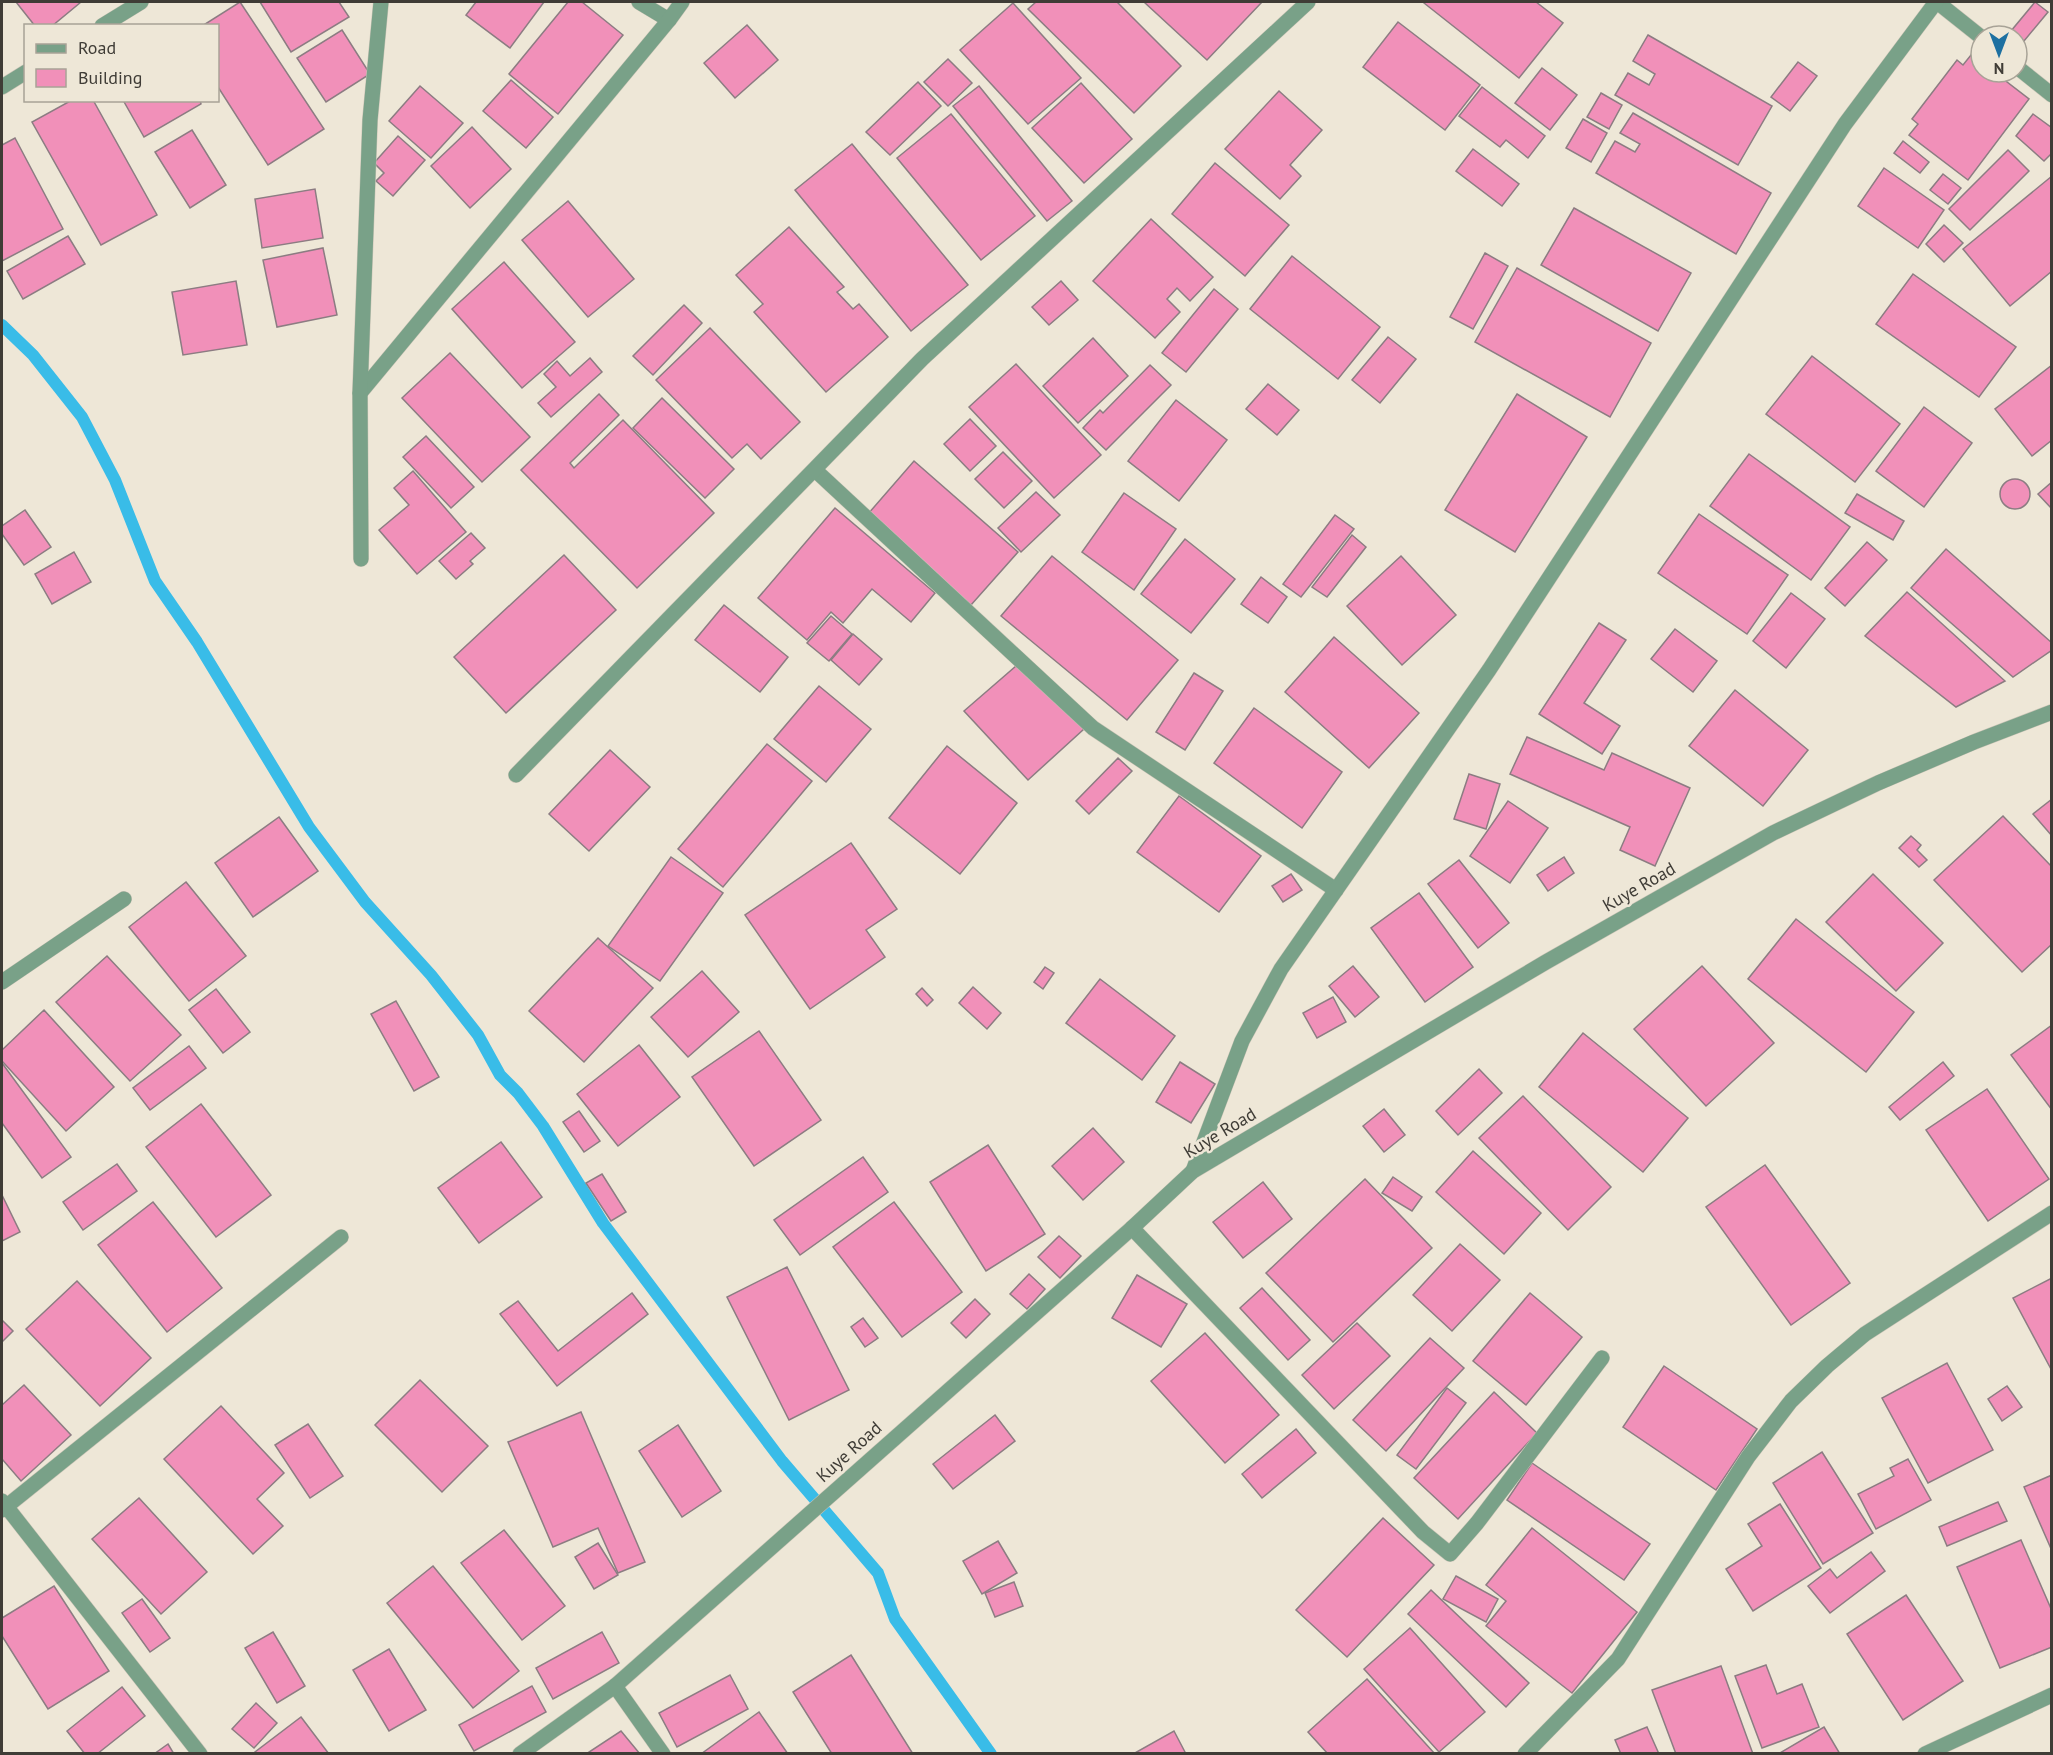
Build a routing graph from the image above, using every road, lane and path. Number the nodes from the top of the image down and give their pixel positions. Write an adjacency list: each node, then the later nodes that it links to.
1 (141, 2): 8 (street)
2 (381, 2): 14 (street)
3 (639, 2): 7 (street)
4 (682, 2): 7 (street)
5 (1308, 2): 15 (street)
6 (1936, 2): 9 (street); 19 (street)
7 (669, 20): 14 (street)
8 (105, 24)
9 (1969, 28)
10 (24, 73): 12 (street)
11 (2029, 77): 13 (street)
12 (2, 87)
13 (2052, 95)
14 (360, 393): 16 (street)
15 (815, 470): 18 (street); 19 (street)
16 (362, 559)
17 (2052, 712): 22 (street, Kuye Road)
18 (516, 775)
19 (1336, 890): 22 (street)
20 (124, 899): 21 (street)
21 (2, 982)
22 (1192, 1171): 24 (street, Kuye Road)
23 (2052, 1213): 33 (street)
24 (1132, 1228): 26 (street); 28 (street, Kuye Road)
25 (341, 1237): 27 (street)
26 (1602, 1358)
27 (3, 1506): 30 (street)
28 (615, 1686): 31 (street, Kuye Road); 32 (street)
29 (2052, 1695): 34 (street)
30 (200, 1754)
31 (520, 1754)
32 (663, 1754)
33 (1525, 1754)
34 (1925, 1754)

